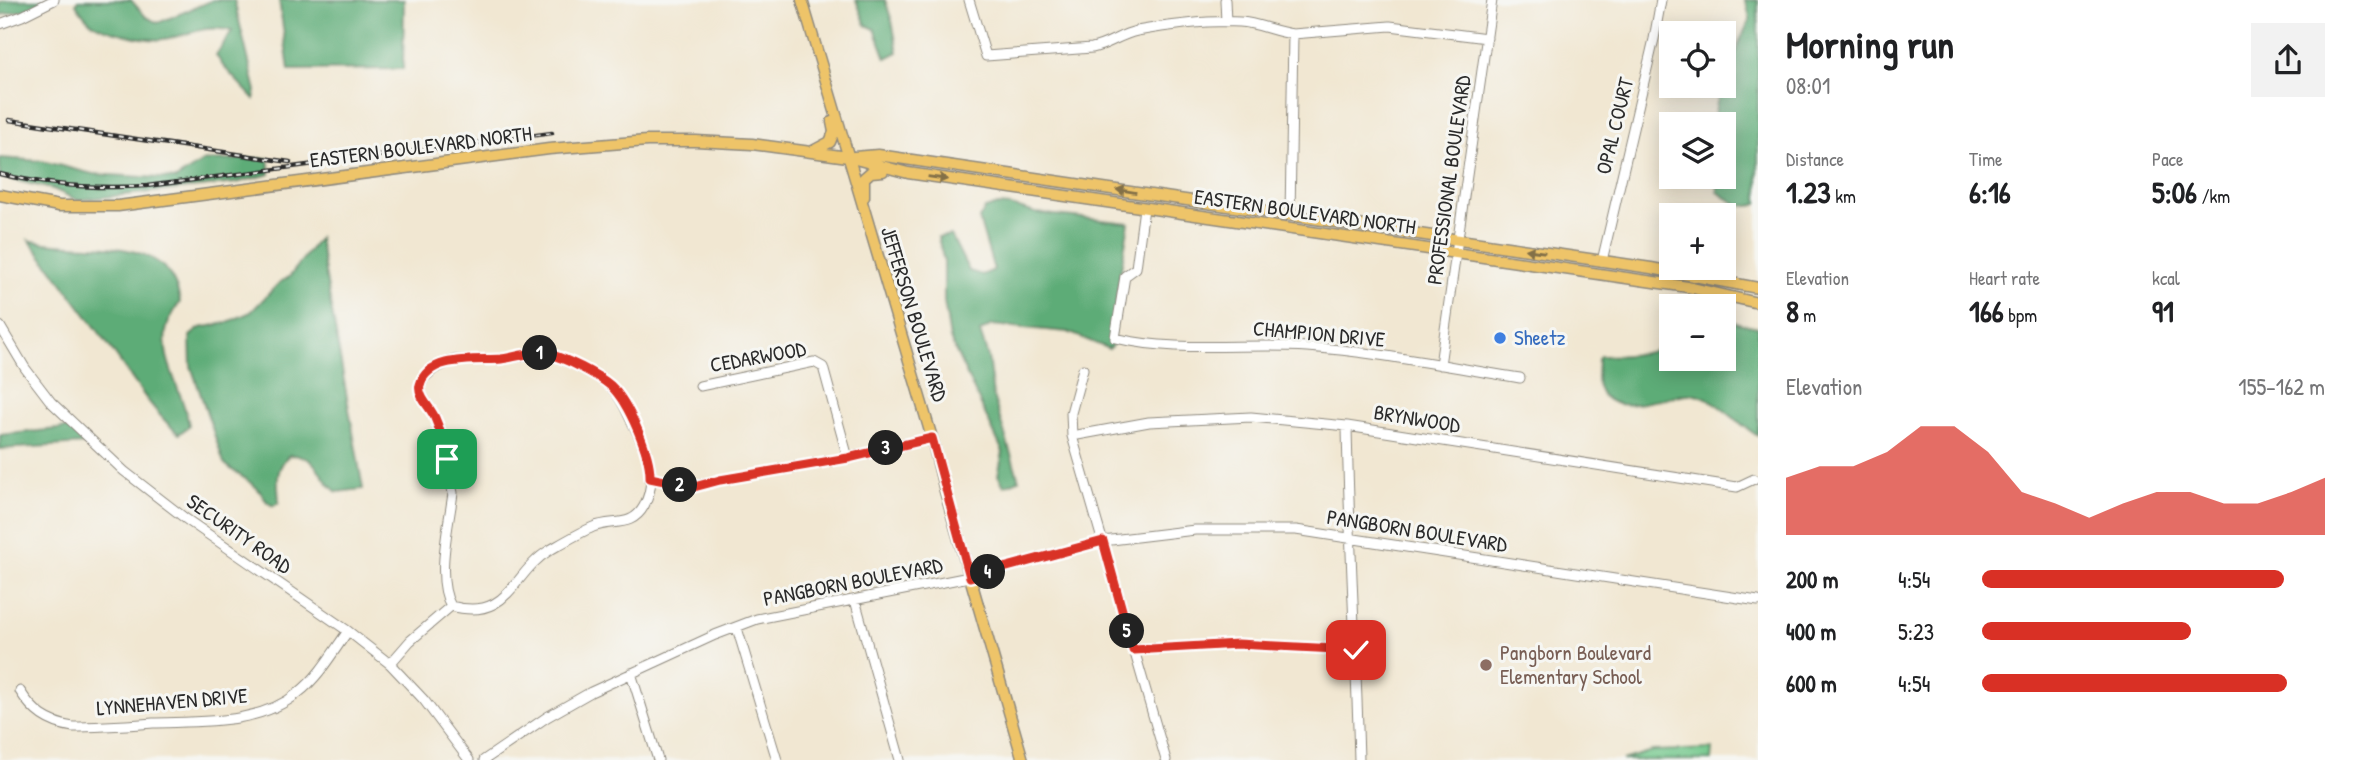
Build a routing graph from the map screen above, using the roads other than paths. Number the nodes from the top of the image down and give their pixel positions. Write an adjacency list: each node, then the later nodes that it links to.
1 (54, 0): 8 (street)
2 (802, 0): 11 (main road, JEFFERSON BOULEVARD)
3 (969, 0): 7 (street)
4 (1225, 0): 7 (street)
5 (1492, 0): 10 (street, PROFESSIONAL BOULEVARD)
6 (1661, 0): 23 (street, OPAL COURT)
7 (1226, 22): 9 (street)
8 (0, 24)
9 (1293, 34): 10 (street); 19 (street)
10 (1487, 38): 21 (street, PROFESSIONAL BOULEVARD)
11 (826, 85): 12 (main road); 13 (main road, JEFFERSON BOULEVARD)
12 (812, 152): 13 (main road, EASTERN BOULEVARD NORTH); 15 (main road, EASTERN BOULEVARD NORTH)
13 (848, 157): 14 (main road, EASTERN BOULEVARD NORTH); 16 (main road, EASTERN BOULEVARD NORTH, one-way to 13); 20 (main road, JEFFERSON BOULEVARD)
14 (908, 173): 17 (main road, EASTERN BOULEVARD NORTH, one-way to 17); 20 (main road)
15 (0, 195)
16 (1216, 205): 17 (main road); 19 (main road, EASTERN BOULEVARD NORTH)
17 (1144, 208): 18 (main road, EASTERN BOULEVARD NORTH); 29 (street, CHAMPION DRIVE)
18 (1203, 216): 19 (main road); 22 (main road, EASTERN BOULEVARD NORTH)
19 (1290, 216): 21 (main road, EASTERN BOULEVARD NORTH)
20 (865, 217): 35 (main road, JEFFERSON BOULEVARD)
21 (1457, 240): 22 (street, PROFESSIONAL BOULEVARD); 23 (main road, EASTERN BOULEVARD NORTH, one-way to 21)
22 (1455, 254): 24 (main road, EASTERN BOULEVARD NORTH); 29 (street, PROFESSIONAL BOULEVARD)
23 (1602, 261): 24 (main road); 25 (main road); 26 (main road, EASTERN BOULEVARD NORTH)
24 (1524, 264): 25 (main road, EASTERN BOULEVARD NORTH)
25 (1689, 288): 27 (main road, EASTERN BOULEVARD NORTH)
26 (1758, 288)
27 (1758, 303)
28 (0, 326): 46 (street, SECURITY ROAD)
29 (1440, 365): 31 (street, CHAMPION DRIVE)
30 (1083, 369): 34 (street)
31 (1520, 377)
32 (699, 386): 36 (street, CEDARWOOD)
33 (1347, 426): 34 (street, BRYNWOOD); 38 (street, BRYNWOOD); 39 (street)
34 (1072, 436): 40 (street)
35 (932, 438): 36 (street); 41 (main road, JEFFERSON BOULEVARD)
36 (848, 458): 37 (street)
37 (650, 478): 44 (street); 44 (street)
38 (1754, 479)
39 (1349, 537): 40 (street, PANGBORN BOULEVARD); 43 (street, PANGBORN BOULEVARD); 48 (street)
40 (1103, 541): 41 (street, PANGBORN BOULEVARD); 47 (street)
41 (970, 577): 42 (street, PANGBORN BOULEVARD); 57 (main road, JEFFERSON BOULEVARD)
42 (855, 600): 45 (street, PANGBORN BOULEVARD); 56 (street)
43 (1758, 601)
44 (451, 606): 49 (street)
45 (737, 628): 50 (street, PANGBORN BOULEVARD); 55 (street)
46 (348, 631): 49 (street, SECURITY ROAD); 51 (street, LYNNEHAVEN DRIVE)
47 (1133, 650): 48 (street); 58 (street)
48 (1356, 650): 59 (street)
49 (390, 664): 52 (street, SECURITY ROAD)
50 (631, 673): 53 (street, PANGBORN BOULEVARD); 54 (street)
51 (20, 691)
52 (469, 760)
53 (484, 760)
54 (658, 760)
55 (777, 760)
56 (900, 760)
57 (1023, 760)
58 (1166, 760)
59 (1359, 760)

